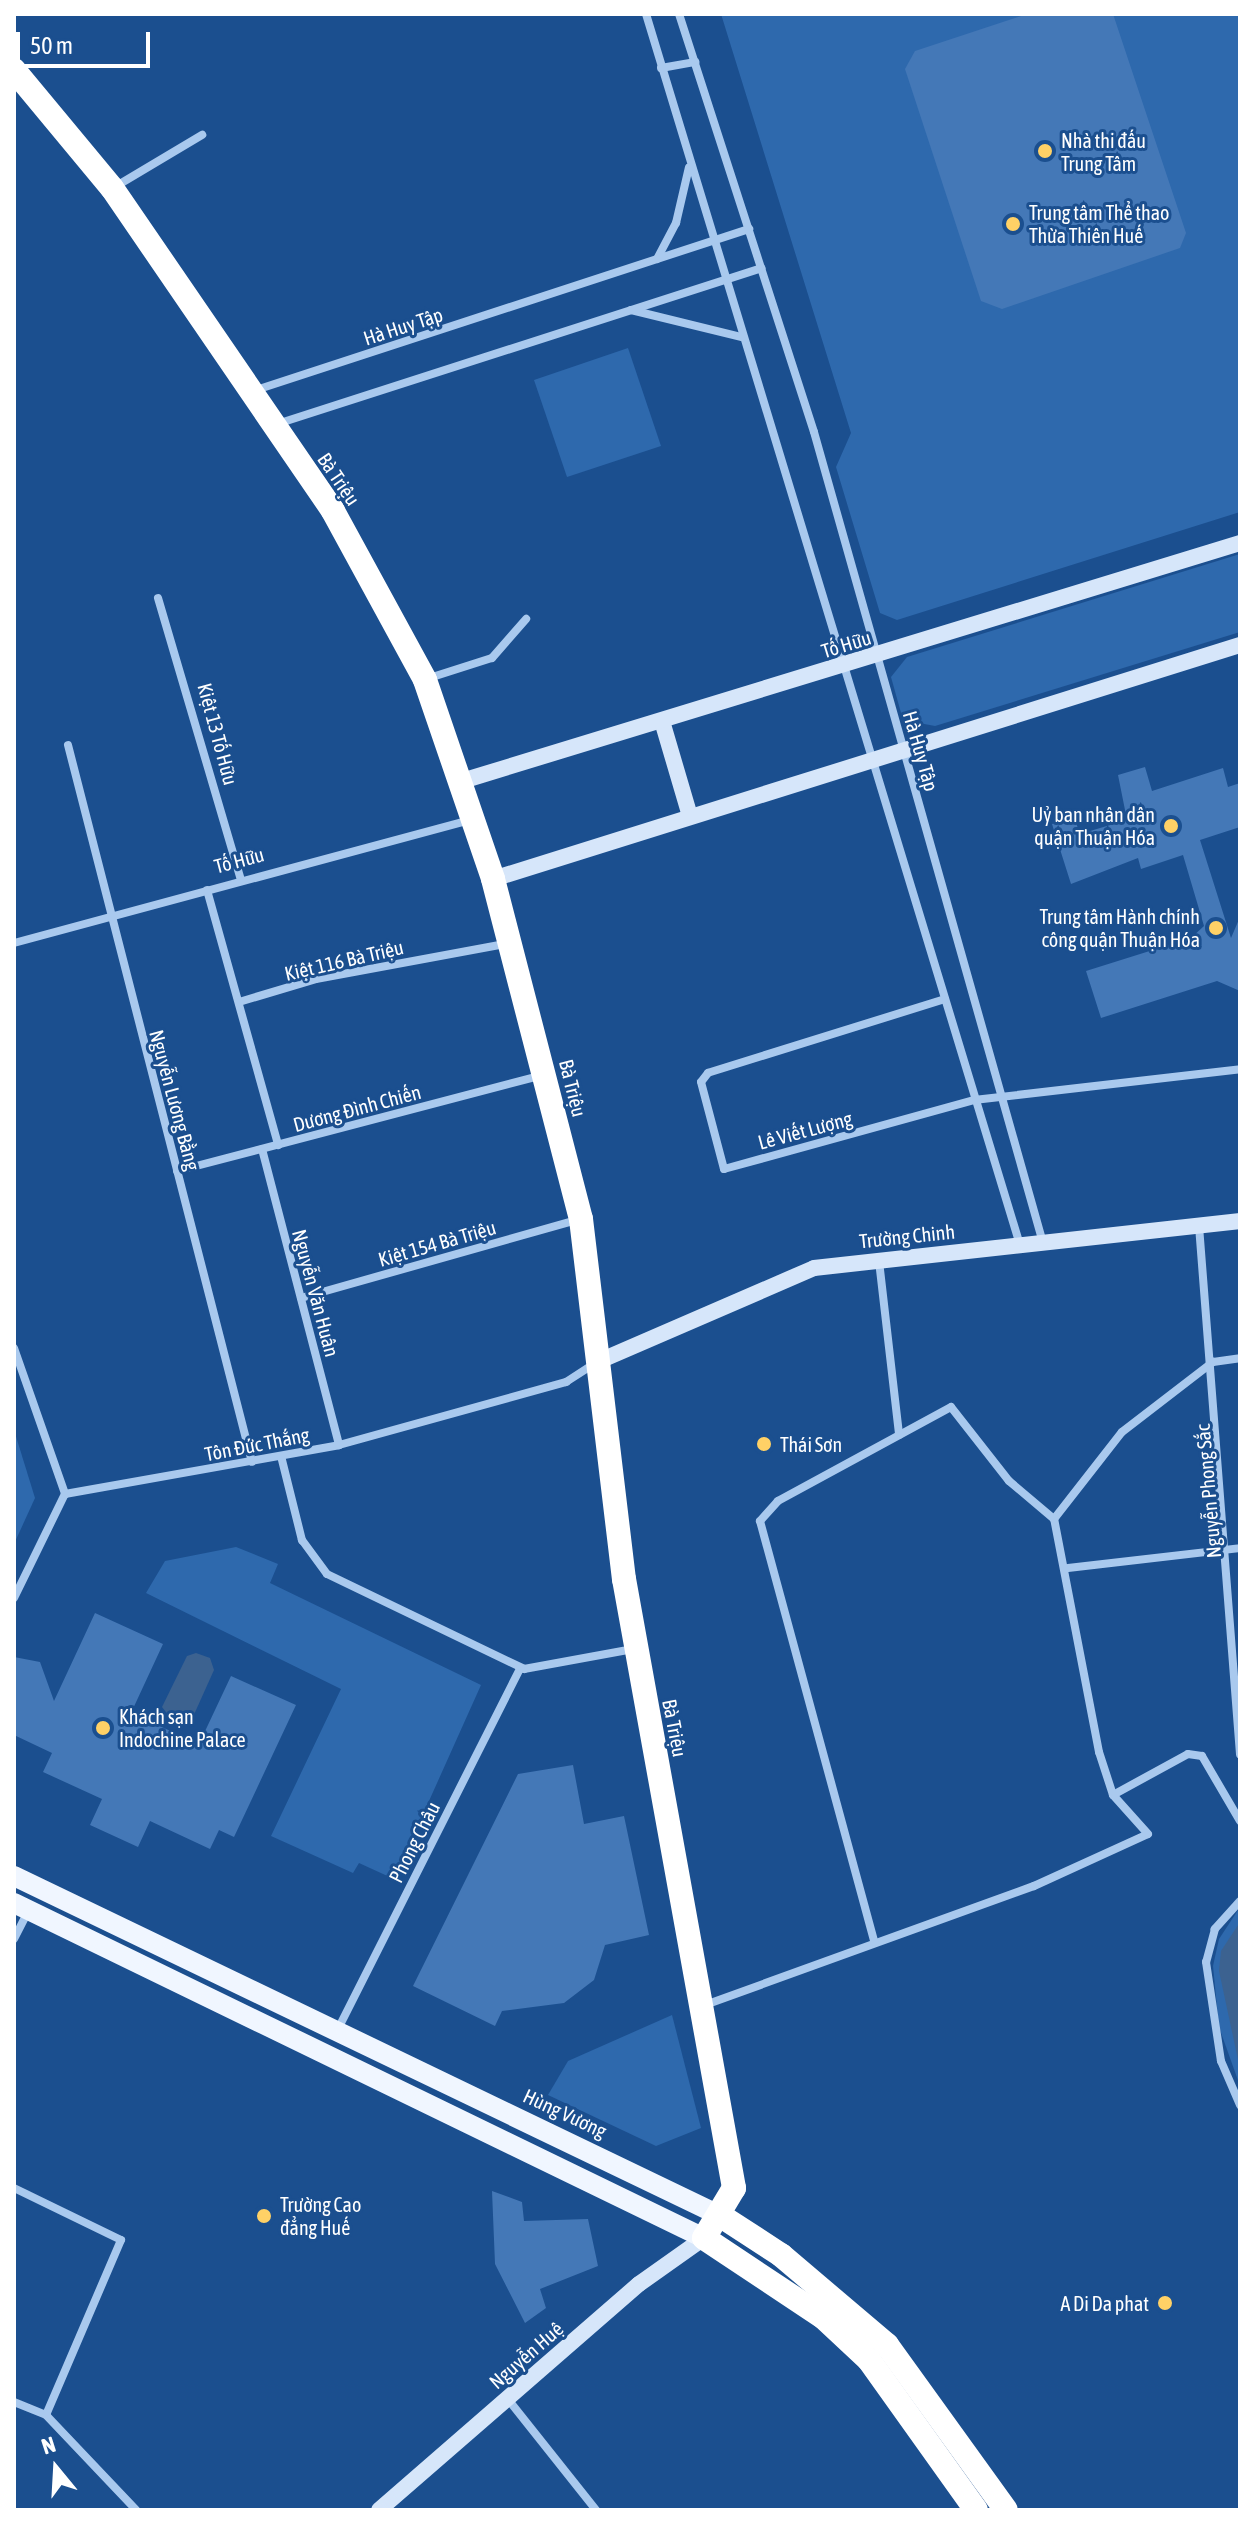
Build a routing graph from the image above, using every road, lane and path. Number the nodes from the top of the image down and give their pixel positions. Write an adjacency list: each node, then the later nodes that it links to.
1 (646, 14): 4 (street)
2 (679, 14): 3 (street, Hà Huy Tập)
3 (695, 62): 4 (street); 9 (street, Hà Huy Tập)
4 (661, 68): 7 (street)
5 (14, 70): 8 (highway, Bà Triệu)
6 (202, 135): 8 (street)
7 (689, 162): 10 (street); 11 (street)
8 (112, 188): 16 (highway, Bà Triệu)
9 (749, 229): 10 (street, Hà Huy Tập); 12 (street, Hà Huy Tập)
10 (712, 242): 11 (street, Hà Huy Tập); 13 (street)
11 (656, 260): 16 (street, Hà Huy Tập)
12 (762, 268): 13 (street); 22 (street, Hà Huy Tập)
13 (724, 280): 14 (street); 15 (street)
14 (626, 309): 15 (street); 17 (street)
15 (741, 337): 23 (street)
16 (251, 392): 17 (highway, Bà Triệu)
17 (272, 425): 24 (highway, Bà Triệu)
18 (1240, 543): 22 (main road, Tố Hữu)
19 (158, 598): 33 (street, Kiệt 13 Tố Hữu)
20 (526, 619): 24 (street)
21 (1240, 645): 27 (main road)
22 (878, 656): 23 (main road, Tố Hữu); 27 (street, Hà Huy Tập)
23 (845, 665): 25 (main road, Tố Hữu); 28 (street)
24 (425, 680): 29 (highway, Bà Triệu)
25 (662, 721): 29 (main road, Tố Hữu); 30 (main road)
26 (68, 745): 35 (street, Nguyễn Lương Bằng)
27 (904, 748): 28 (main road); 42 (street, Hà Huy Tập)
28 (872, 758): 30 (main road); 38 (street)
29 (462, 781): 31 (highway, Bà Triệu)
30 (690, 816): 32 (main road)
31 (474, 818): 32 (highway, Bà Triệu); 33 (street, Tố Hữu)
32 (493, 879): 37 (highway, Bà Triệu)
33 (241, 880): 34 (street, Tố Hữu)
34 (207, 890): 35 (street, Tố Hữu); 39 (street)
35 (110, 916): 36 (street, Tố Hữu); 46 (street, Nguyễn Lương Bằng)
36 (14, 943)
37 (510, 943): 39 (street, Kiệt 116 Bà Triệu); 41 (highway, Bà Triệu)
38 (945, 999): 43 (street); 43 (street, Lê Viết Lượng)
39 (239, 1002): 44 (street)
40 (1240, 1069): 42 (street, Lê Viết Lượng)
41 (545, 1075): 44 (street, Dương Đình Chiến); 47 (highway, Bà Triệu)
42 (1003, 1095): 43 (street, Lê Viết Lượng); 50 (street, Hà Huy Tập)
43 (974, 1100): 51 (street)
44 (278, 1145): 45 (street, Dương Đình Chiến)
45 (262, 1149): 46 (street, Dương Đình Chiến); 53 (street, Nguyễn Văn Huân)
46 (177, 1171): 61 (street, Nguyễn Lương Bằng)
47 (581, 1219): 53 (street, Kiệt 154 Bà Triệu); 56 (highway, Bà Triệu)
48 (1240, 1221): 49 (main road, Trường Chinh)
49 (1199, 1226): 50 (main road, Trường Chinh); 57 (street, Nguyễn Phong Sắc)
50 (1043, 1244): 51 (main road, Trường Chinh)
51 (1020, 1246): 52 (main road, Trường Chinh)
52 (879, 1257): 56 (main road, Trường Chinh); 58 (street)
53 (301, 1298): 59 (street, Nguyễn Văn Huân)
54 (14, 1348): 62 (street)
55 (1240, 1358): 57 (street)
56 (597, 1362): 59 (street, Tôn Đức Thắng); 69 (highway, Bà Triệu)
57 (1213, 1362): 63 (street); 65 (street, Nguyễn Phong Sắc)
58 (899, 1435): 63 (street); 78 (street)
59 (339, 1445): 60 (street, Tôn Đức Thắng)
60 (281, 1456): 61 (street, Tôn Đức Thắng); 70 (street)
61 (252, 1462): 62 (street, Tôn Đức Thắng)
62 (65, 1494): 67 (street)
63 (1054, 1519): 66 (street)
64 (1240, 1548): 65 (street)
65 (1229, 1549): 66 (street); 71 (street, Nguyễn Phong Sắc)
66 (1068, 1568): 72 (street)
67 (18, 1579): 68 (street)
68 (14, 1598)
69 (636, 1649): 70 (street); 79 (highway, Bà Triệu)
70 (520, 1668): 80 (street, Phong Châu)
71 (1240, 1754)
72 (1113, 1795): 73 (street); 78 (street)
73 (1240, 1821)
74 (14, 1876): 80 (main road, Hùng Vương)
75 (1240, 1901): 81 (street)
76 (22, 1906): 77 (street); 84 (main road)
77 (14, 1939)
78 (874, 1942): 79 (street)
79 (704, 2005): 83 (highway, Bà Triệu)
80 (337, 2031): 83 (main road, Hùng Vương)
81 (1240, 2105)
82 (14, 2188): 87 (street)
83 (721, 2216): 84 (highway, Bà Triệu); 92 (highway, Hùng Vương)
84 (704, 2238): 85 (main road, Nguyễn Huệ); 91 (highway)
85 (507, 2397): 89 (main road, Nguyễn Huệ); 90 (street)
86 (14, 2402): 87 (street)
87 (46, 2415): 88 (street)
88 (136, 2510)
89 (379, 2510)
90 (596, 2510)
91 (976, 2510)
92 (1006, 2510)

